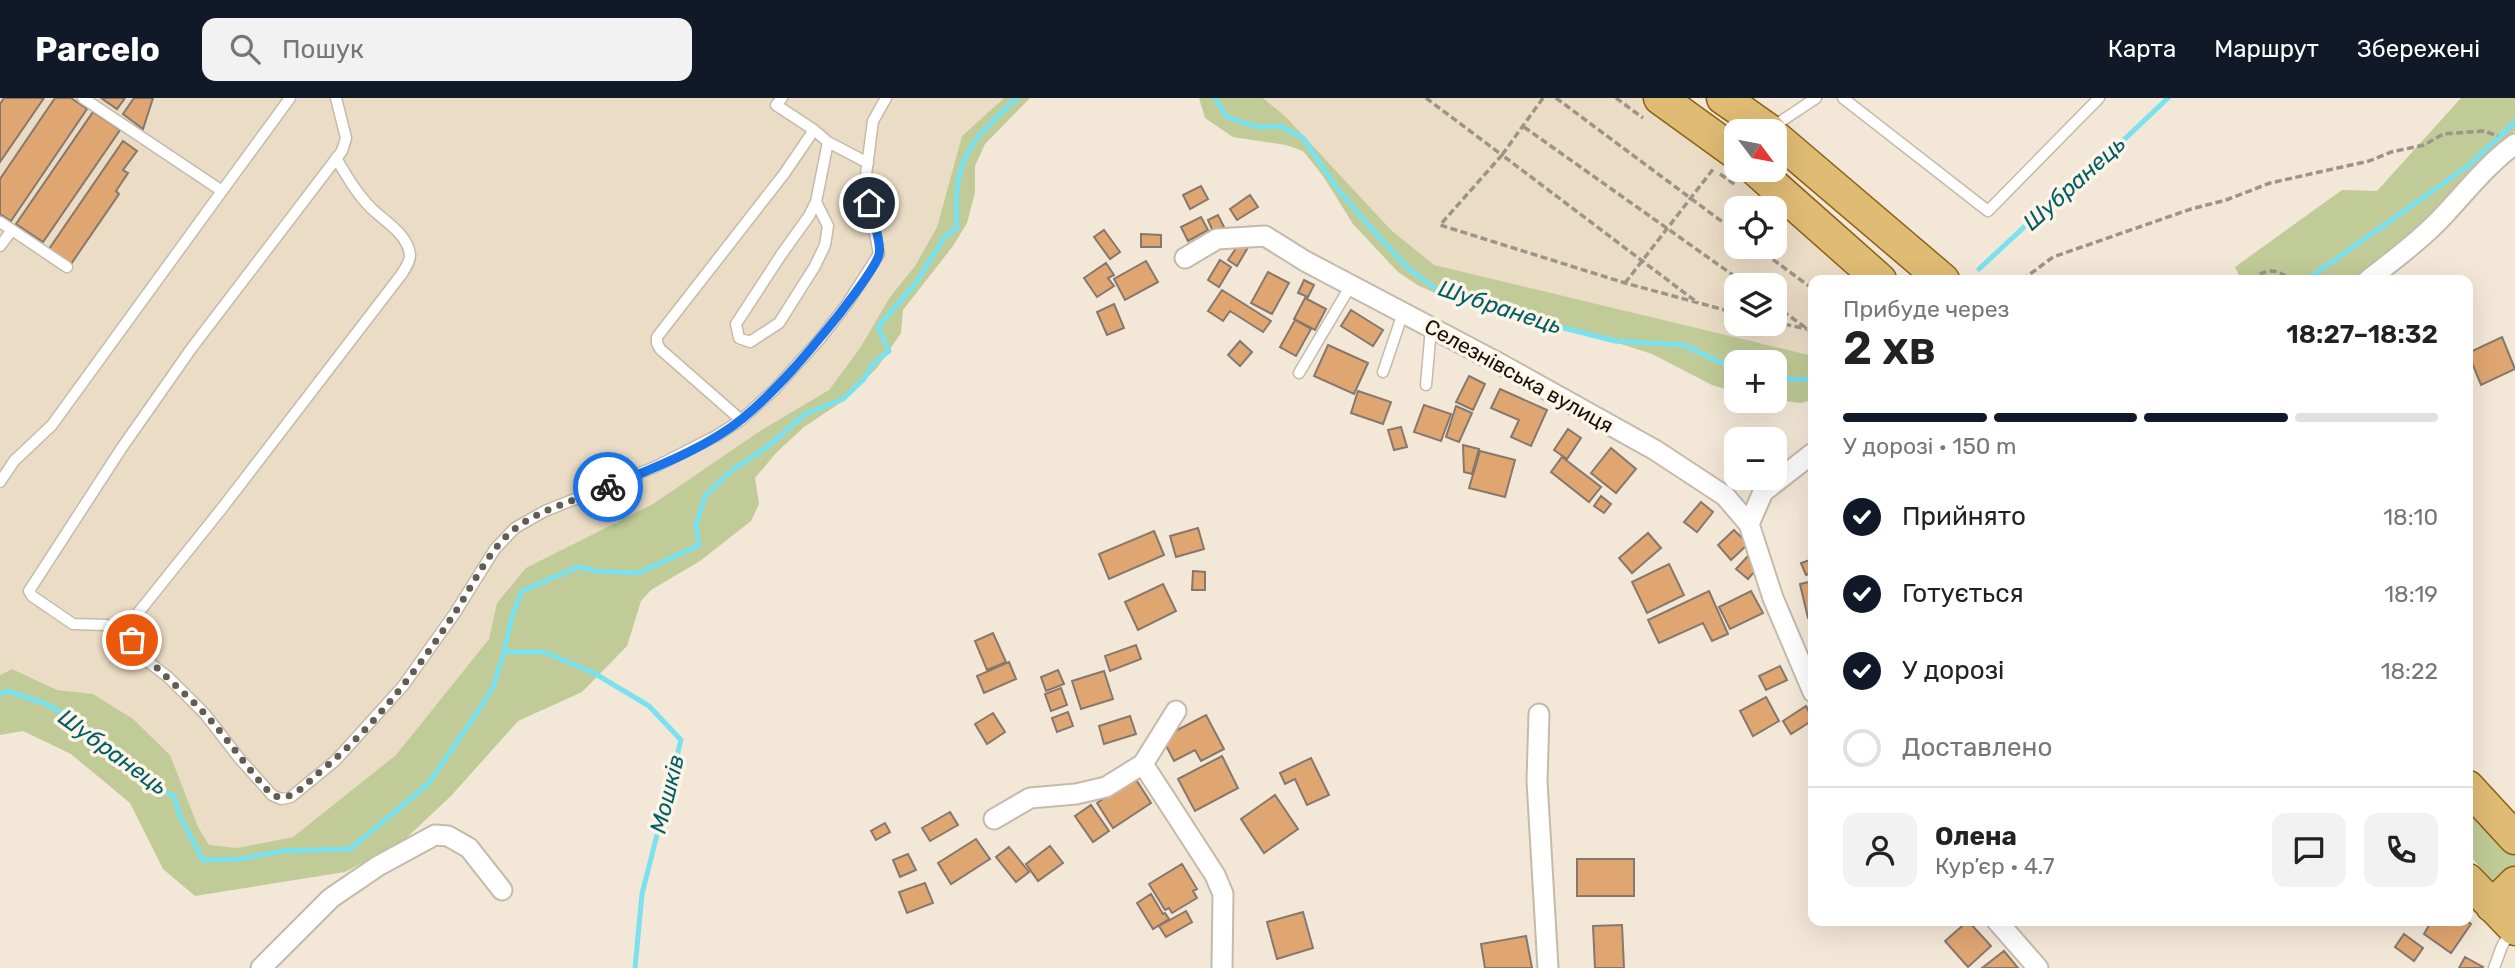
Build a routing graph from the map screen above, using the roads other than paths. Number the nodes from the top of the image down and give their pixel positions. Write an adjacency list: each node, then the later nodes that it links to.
1 (83, 98): 21 (lane)
2 (290, 98): 21 (lane)
3 (336, 98): 18 (lane)
4 (886, 98): 19 (lane)
5 (1660, 98): 15 (main road)
6 (1723, 98): 11 (main road)
7 (1816, 98): 12 (lane)
8 (1843, 98): 9 (lane)
9 (2098, 98)
10 (776, 100): 13 (lane)
11 (1752, 119)
12 (1787, 119)
13 (814, 130): 14 (lane); 37 (lane)
14 (828, 142): 19 (lane); 22 (lane)
15 (1724, 144)
16 (2515, 144): 30 (street)
17 (1787, 147): 29 (main road)
18 (336, 158): 41 (lane); 41 (lane)
19 (868, 163): 37 (lane)
20 (1770, 182): 28 (main road)
21 (222, 191): 39 (lane)
22 (816, 202): 22 (lane)
23 (0, 222): 24 (lane)
24 (12, 230): 25 (lane); 27 (lane)
25 (0, 246)
26 (1185, 258): 31 (street, Селезнівська вулиця)
27 (67, 267)
28 (1874, 275)
29 (1937, 275)
30 (2374, 275)
31 (1350, 285): 32 (street, Селезнівська вулиця); 35 (lane)
32 (1403, 313): 33 (street, Селезнівська вулиця); 34 (lane)
33 (1431, 327): 36 (lane); 40 (street, Селезнівська вулиця)
34 (1383, 372)
35 (1299, 373)
36 (1426, 385)
37 (741, 420): 41 (lane)
38 (1808, 457): 40 (street)
39 (0, 482)
40 (1749, 524): 42 (street)
41 (122, 633)
42 (1808, 680)
43 (1176, 711): 45 (street)
44 (1539, 714): 56 (street)
45 (1143, 764): 47 (street); 55 (street)
46 (2473, 792): 48 (main road)
47 (995, 819)
48 (2515, 838)
49 (2515, 883): 52 (main road)
50 (2473, 885): 52 (main road)
51 (502, 890): 54 (street)
52 (2507, 921): 58 (lane)
53 (2001, 926): 57 (street)
54 (261, 968)
55 (1222, 968)
56 (1548, 968)
57 (2038, 968)
58 (2494, 968)

